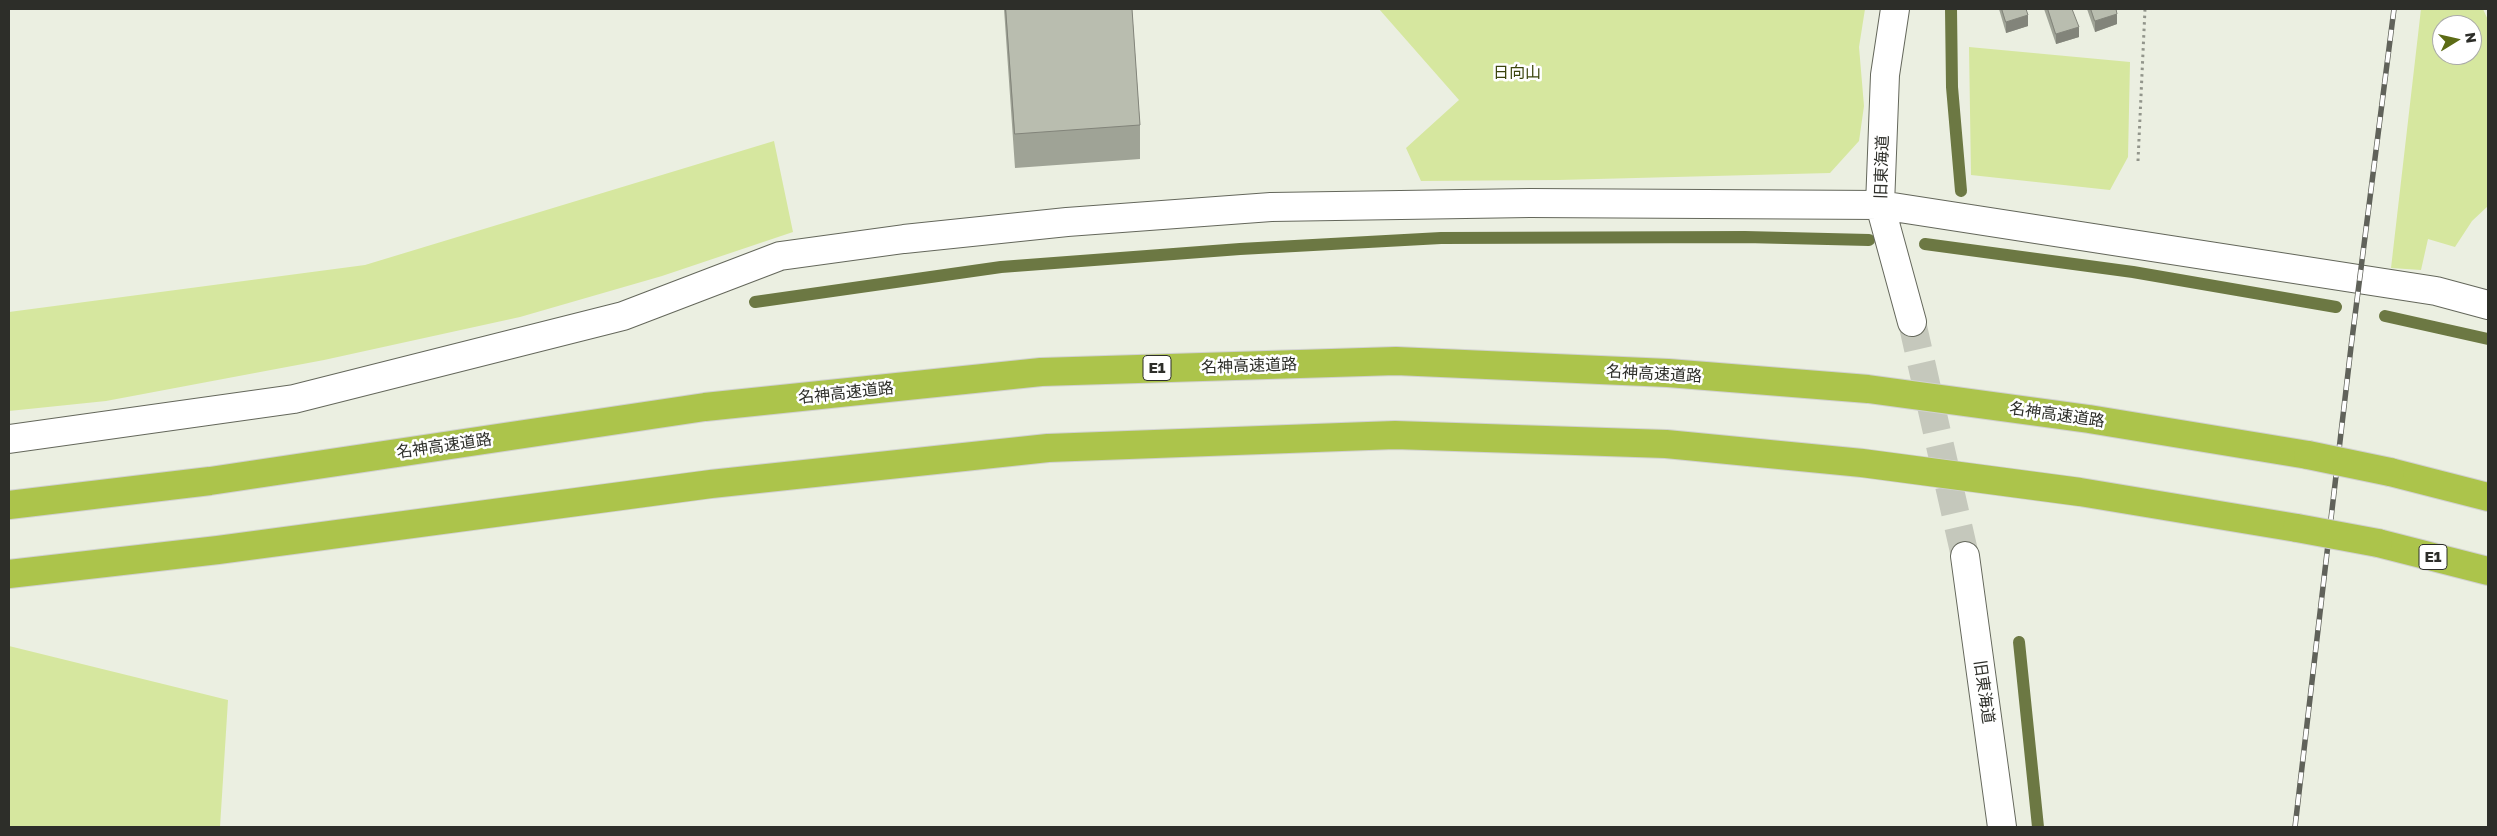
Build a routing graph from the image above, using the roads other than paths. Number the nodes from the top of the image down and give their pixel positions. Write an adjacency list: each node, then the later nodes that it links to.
1 (1895, 9): 2 (street, 旧東海道)
2 (1880, 205): 3 (street); 4 (street, 旧東海道); 5 (street)
3 (2488, 306)
4 (1912, 322)
5 (9, 439)
6 (2488, 497): 7 (highway, 名神高速道路 / E1, bridge)
7 (9, 505)
8 (1965, 556): 11 (street, 旧東海道)
9 (2488, 571): 10 (highway, E1, bridge)
10 (9, 574)
11 (2002, 827)

